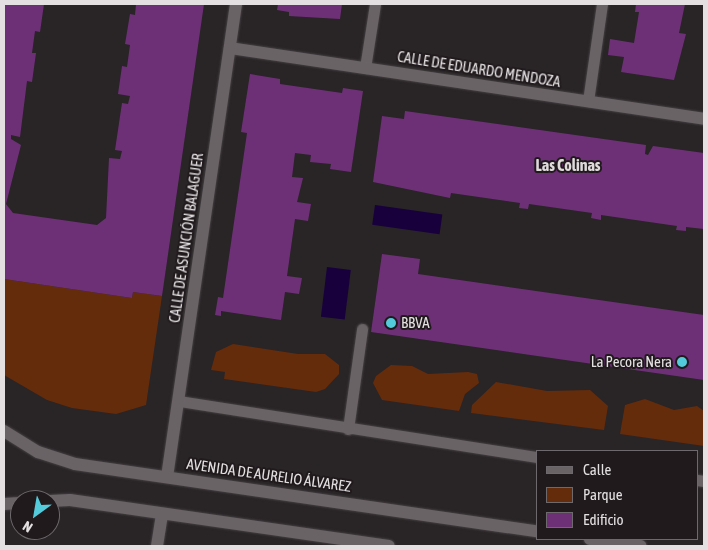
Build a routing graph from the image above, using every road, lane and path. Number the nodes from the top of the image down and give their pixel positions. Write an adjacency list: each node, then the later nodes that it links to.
1 (236, 4): 4 (street, CALLE DE ASUNCIÓN BALAGUER)
2 (375, 4): 5 (lane)
3 (602, 4): 6 (lane)
4 (230, 48): 5 (street, CALLE DE EDUARDO MENDOZA); 9 (street, CALLE DE ASUNCIÓN BALAGUER)
5 (365, 68): 6 (street, CALLE DE EDUARDO MENDOZA)
6 (588, 102): 7 (street, CALLE DE EDUARDO MENDOZA)
7 (704, 119)
8 (362, 329): 10 (lane)
9 (179, 401): 10 (lane); 13 (street, CALLE DE ASUNCIÓN BALAGUER)
10 (348, 430): 12 (lane)
11 (4, 431): 13 (street, AVENIDA DE AURELIO ÁLVAREZ)
12 (536, 457)
13 (168, 477): 16 (street, AVENIDA DE AURELIO ÁLVAREZ)
14 (60, 500): 15 (street)
15 (162, 514): 18 (street); 19 (street)
16 (536, 531)
17 (597, 540): 20 (street)
18 (157, 546)
19 (389, 546)
20 (641, 546)

